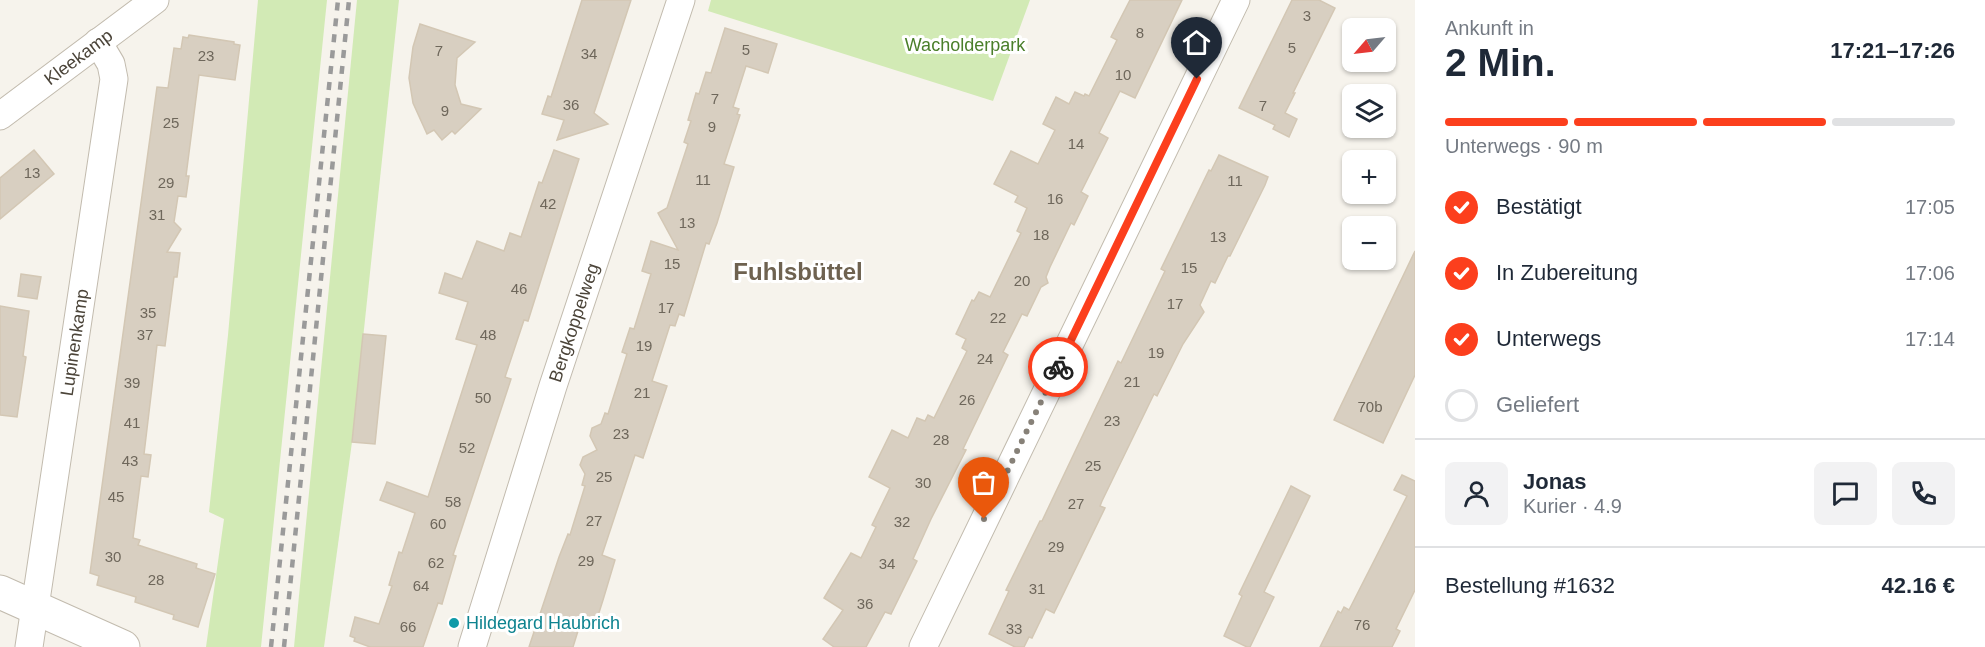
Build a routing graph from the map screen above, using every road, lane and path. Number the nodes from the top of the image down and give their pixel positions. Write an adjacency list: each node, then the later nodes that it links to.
1 (155, 0): 4 (street, Kleekamp)
2 (681, 0): 10 (street, Bergkoppelweg)
3 (1236, 0): 11 (street)
4 (98, 42): 5 (street, Kleekamp); 7 (street, Lupinenkamp)
5 (0, 116)
6 (0, 592): 7 (street)
7 (34, 607): 8 (street, Lupinenkamp); 9 (street)
8 (29, 647)
9 (123, 647)
10 (472, 647)
11 (923, 647)

